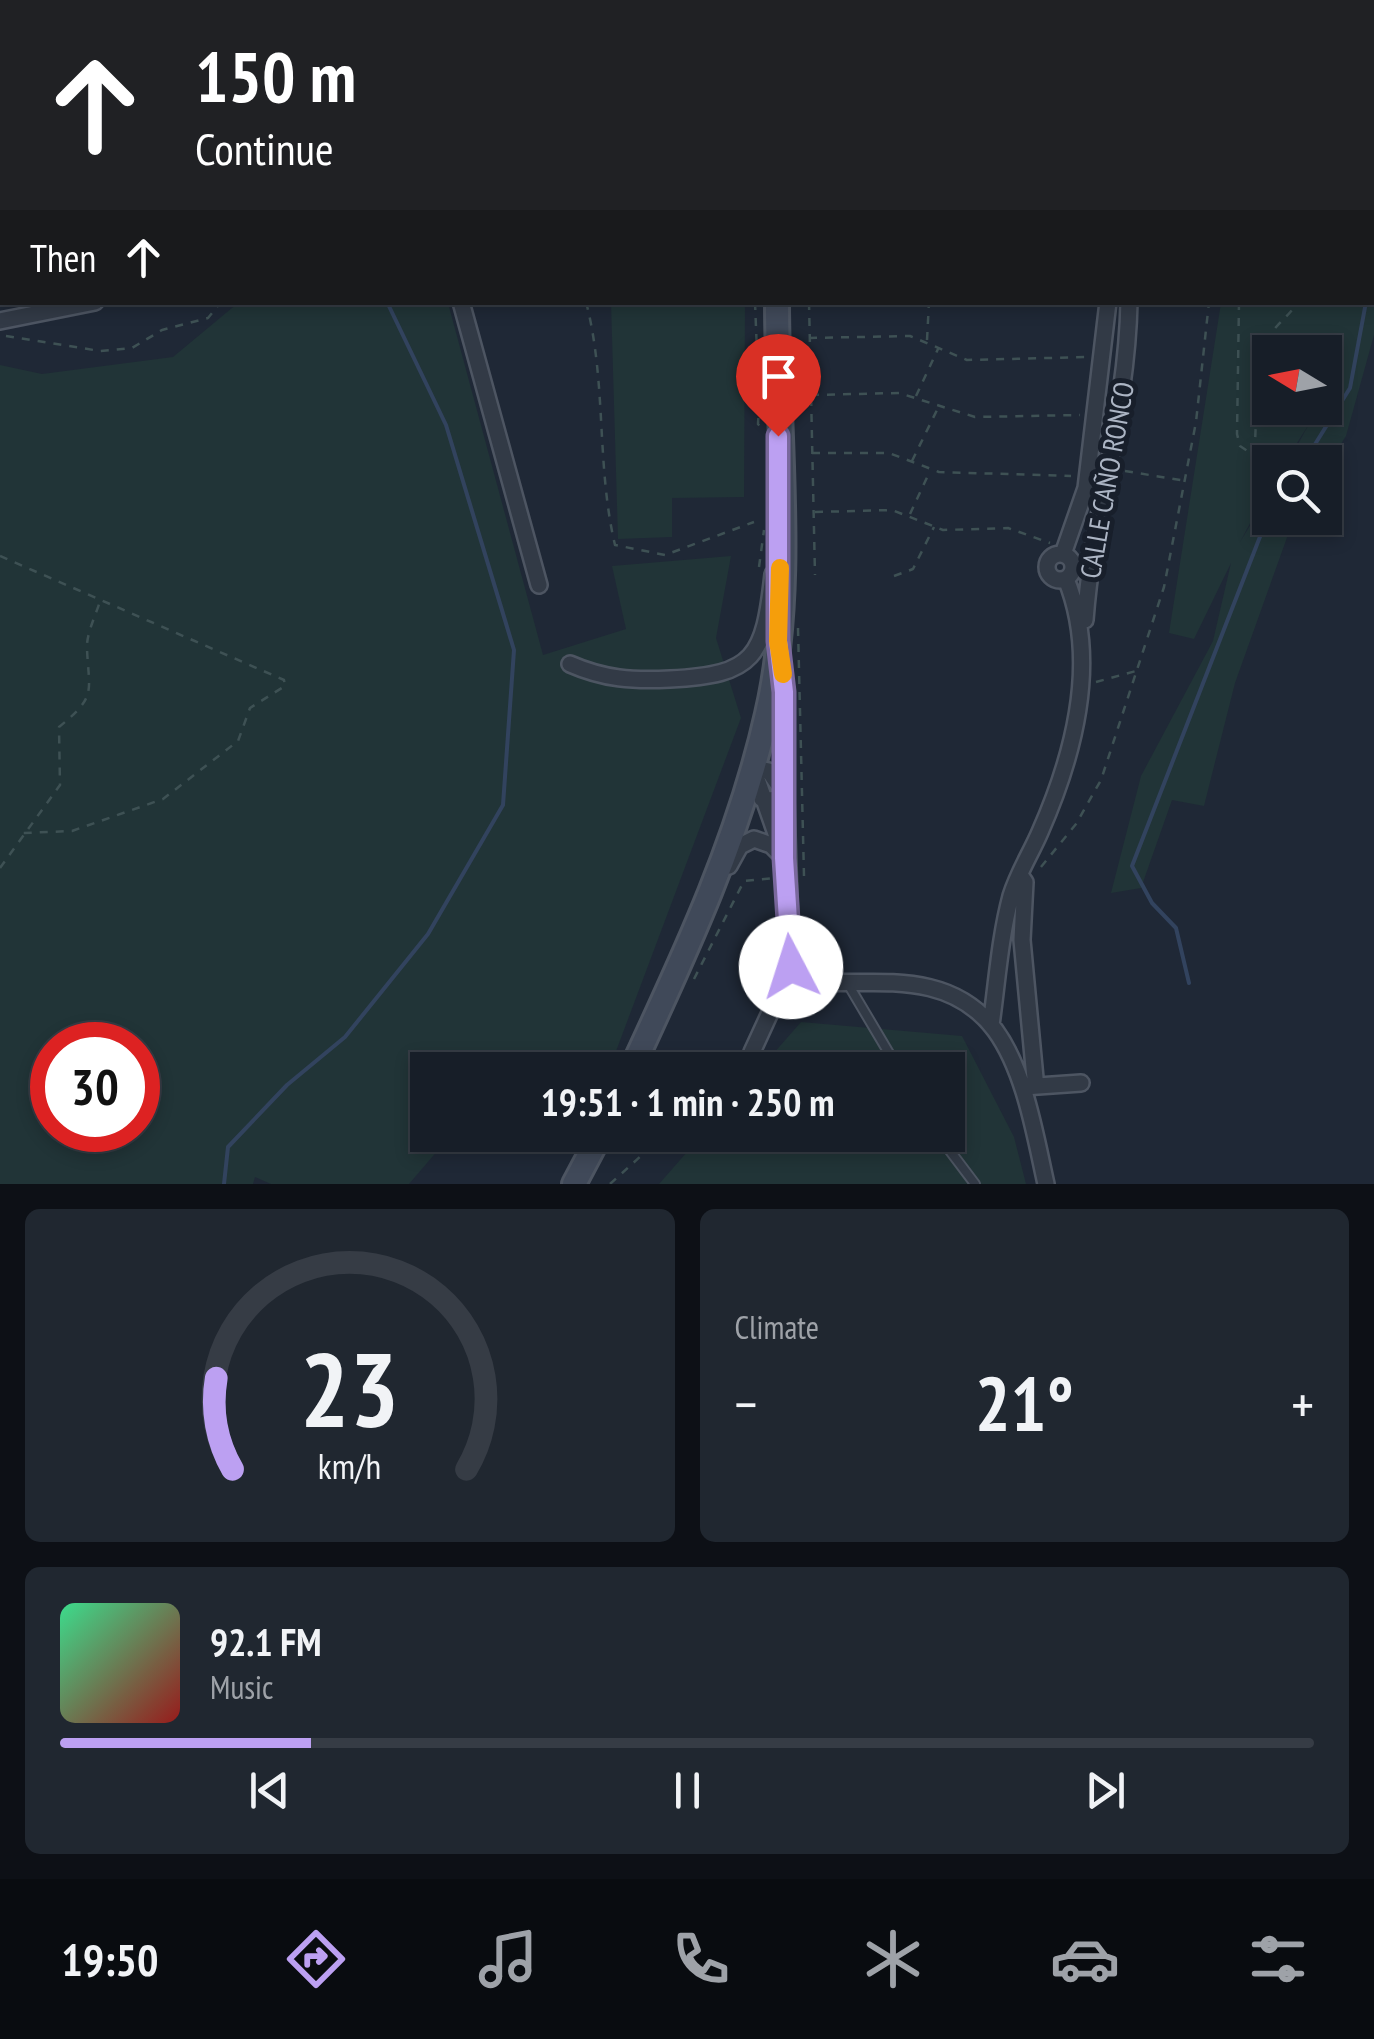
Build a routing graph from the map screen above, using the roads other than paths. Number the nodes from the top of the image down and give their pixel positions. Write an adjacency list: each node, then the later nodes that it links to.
1 (79, 305): 6 (street)
2 (462, 305): 9 (street)
3 (777, 305): 7 (main road)
4 (1108, 305): 11 (street, CALLE CAÑO RONCO)
5 (1129, 305): 11 (street, CALLE CAÑO RONCO)
6 (0, 321)
7 (772, 515): 8 (main road); 12 (street)
8 (769, 576): 10 (main road); 19 (main road)
9 (540, 585)
10 (778, 641): 13 (main road); 14 (street)
11 (1082, 657): 17 (street, CALLE CAÑO RONCO)
12 (570, 664)
13 (753, 768): 14 (street); 15 (street); 18 (main road)
14 (784, 793): 15 (street); 16 (street)
15 (762, 799): 16 (street)
16 (784, 858): 18 (street); 20 (street)
17 (1022, 878): 22 (street, CALLE CAÑO RONCO); 26 (street)
18 (707, 904): 19 (main road)
19 (679, 965): 23 (main road)
20 (791, 967): 21 (street); 24 (street)
21 (847, 982): 22 (street); 25 (lane)
22 (991, 1025): 28 (street)
23 (639, 1052)
24 (752, 1052)
25 (888, 1052)
26 (1035, 1078)
27 (1081, 1083): 28 (street)
28 (1020, 1087): 33 (street)
29 (591, 1152): 31 (main road)
30 (951, 1152): 32 (lane)
31 (574, 1184)
32 (975, 1184)
33 (1046, 1184)

